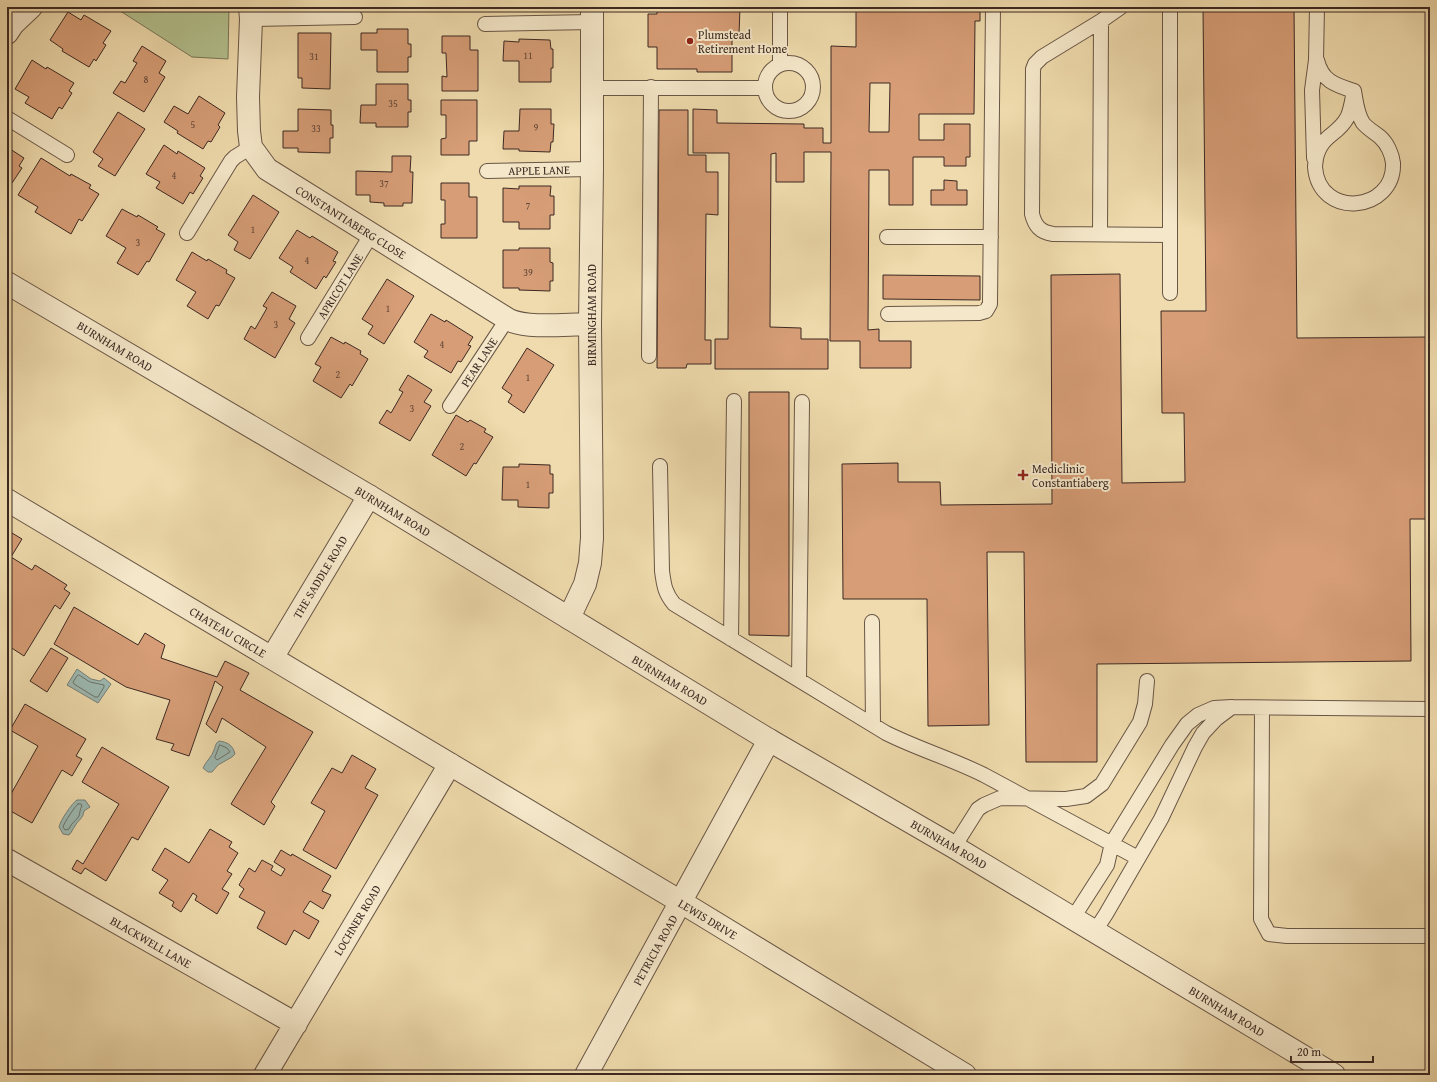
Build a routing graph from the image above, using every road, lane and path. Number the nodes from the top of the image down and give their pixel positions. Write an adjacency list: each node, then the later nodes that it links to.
1 (31, 7): 12 (street)
2 (780, 7): 14 (lane)
3 (993, 7): 29 (lane)
4 (1121, 7): 10 (lane)
5 (1170, 7): 28 (lane)
6 (1318, 7): 13 (lane)
7 (250, 13): 9 (lane); 20 (street, CONSTANTIABERG CLOSE)
8 (592, 15): 11 (lane); 16 (street, BIRMINGHAM ROAD)
9 (355, 17)
10 (1100, 21): 26 (lane); 26 (lane)
11 (485, 24)
12 (7, 33)
13 (1316, 60): 18 (lane); 22 (lane)
14 (780, 64): 17 (lane); 17 (lane)
15 (651, 87): 16 (lane); 17 (lane); 37 (lane)
16 (591, 88): 23 (street, BIRMINGHAM ROAD)
17 (764, 88)
18 (1354, 91): 22 (lane); 22 (lane)
19 (7, 118): 21 (lane)
20 (251, 147): 25 (lane); 27 (street, CONSTANTIABERG CLOSE)
21 (67, 156)
22 (1315, 166)
23 (592, 170): 24 (lane, APPLE LANE); 35 (street, BIRMINGHAM ROAD)
24 (486, 171)
25 (187, 233)
26 (1100, 234): 28 (lane)
27 (372, 235): 34 (street, CONSTANTIABERG CLOSE); 36 (lane, APRICOT LANE)
28 (1170, 235): 32 (lane)
29 (991, 236): 30 (lane); 33 (lane)
30 (887, 237)
31 (7, 283): 42 (street, BURNHAM ROAD)
32 (1170, 293)
33 (888, 314)
34 (509, 320): 35 (street, CONSTANTIABERG CLOSE); 40 (lane, PEAR LANE)
35 (590, 324): 44 (street, BIRMINGHAM ROAD)
36 (308, 338)
37 (649, 356)
38 (734, 401): 46 (lane)
39 (802, 402): 48 (lane)
40 (450, 406)
41 (660, 466): 46 (lane)
42 (369, 496): 44 (street, BURNHAM ROAD); 47 (street, THE SADDLE ROAD)
43 (7, 500): 47 (street, CHATEAU CIRCLE)
44 (569, 618): 54 (street, BURNHAM ROAD)
45 (872, 622): 53 (lane)
46 (731, 639): 48 (lane)
47 (272, 658): 55 (street, CHATEAU CIRCLE)
48 (799, 680): 53 (lane)
49 (1147, 681): 56 (lane)
50 (1232, 707): 51 (lane); 57 (lane); 59 (lane)
51 (1262, 708): 52 (lane); 64 (lane)
52 (1430, 709)
53 (873, 725): 56 (lane)
54 (769, 740): 58 (street, BURNHAM ROAD); 61 (street, PETRICIA ROAD)
55 (450, 764): 61 (street, LEWIS DRIVE); 65 (street, LOCHNER ROAD)
56 (1027, 798): 57 (lane); 58 (lane)
57 (1112, 843): 59 (lane); 62 (lane)
58 (954, 847): 62 (street, BURNHAM ROAD)
59 (1138, 858): 63 (lane)
60 (7, 860): 65 (street, BLACKWELL LANE)
61 (681, 902): 67 (street, PETRICIA ROAD); 68 (street, LEWIS DRIVE)
62 (1073, 918): 63 (street, BURNHAM ROAD)
63 (1095, 931): 69 (street, BURNHAM ROAD)
64 (1430, 936)
65 (296, 1024): 66 (street, LOCHNER ROAD)
66 (265, 1075)
67 (586, 1075)
68 (965, 1075)
69 (1334, 1075)

